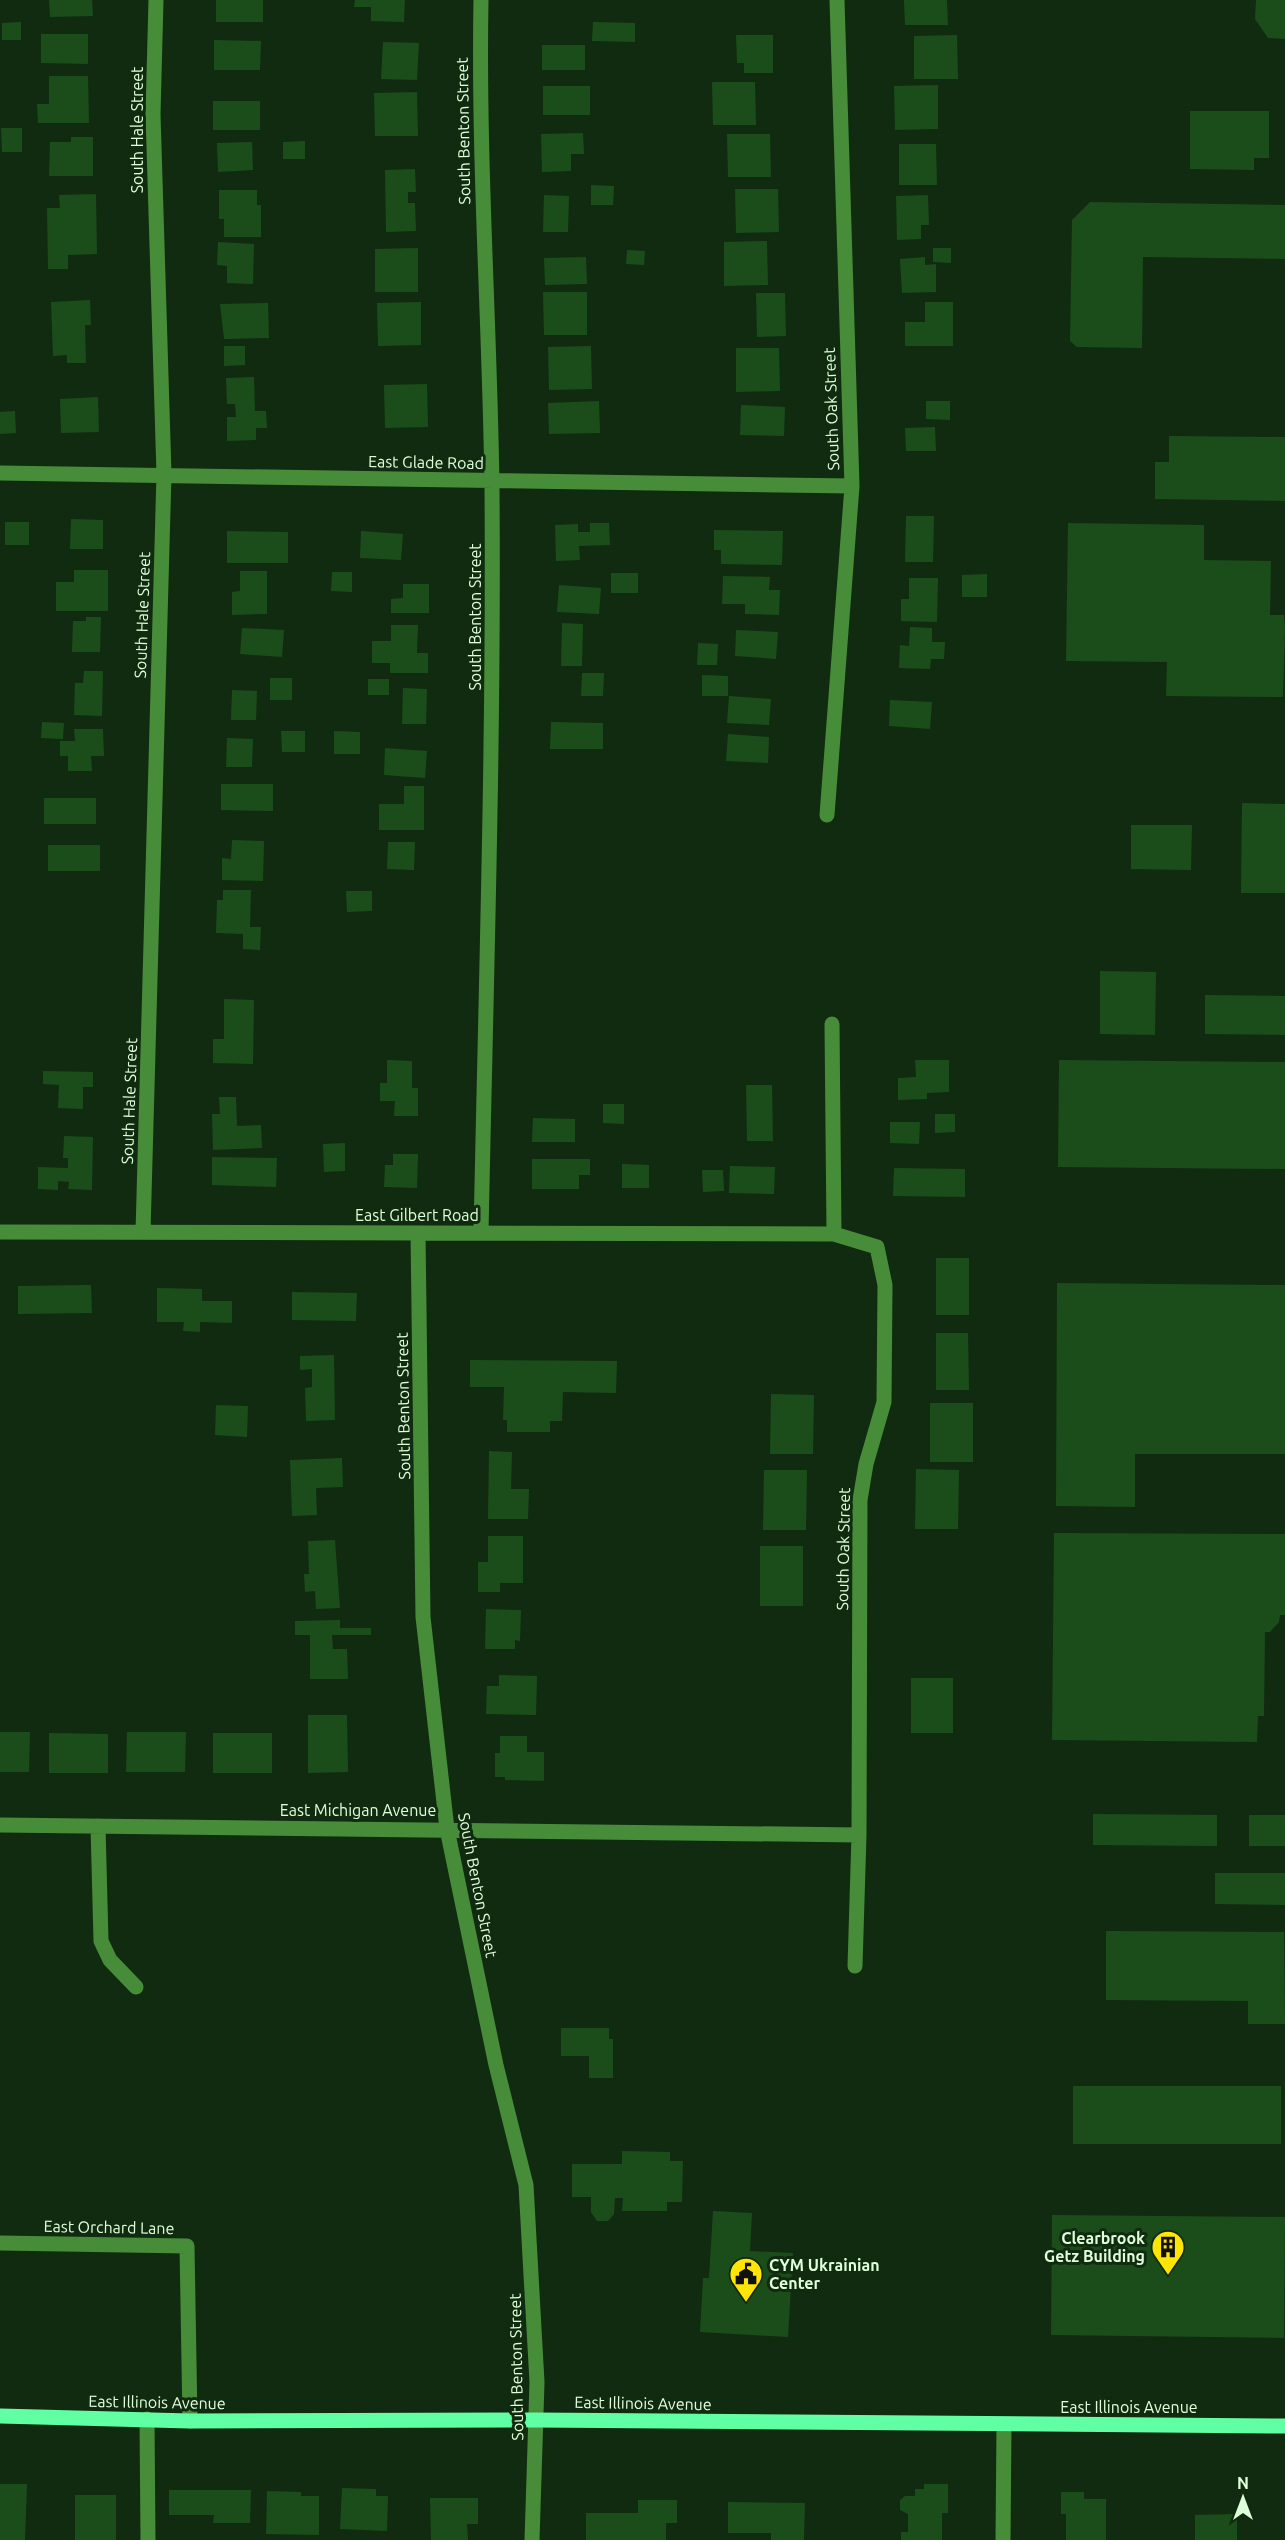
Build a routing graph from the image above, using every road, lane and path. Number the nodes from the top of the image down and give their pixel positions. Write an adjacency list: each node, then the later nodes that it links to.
1 (156, 0): 5 (street, South Hale Street)
2 (481, 0): 6 (street, South Benton Street)
3 (837, 0): 7 (street, South Oak Street)
4 (0, 473): 5 (street, East Glade Road)
5 (164, 474): 6 (street, East Glade Road); 11 (street, South Hale Street)
6 (492, 481): 7 (street, East Glade Road); 13 (street, South Benton Street)
7 (852, 486): 8 (street, South Oak Street)
8 (827, 815)
9 (832, 1024): 14 (street)
10 (0, 1232): 11 (street, East Gilbert Road)
11 (143, 1232): 12 (street, East Gilbert Road)
12 (418, 1233): 13 (street, East Gilbert Road); 17 (street, South Benton Street)
13 (481, 1233): 14 (street, East Gilbert Road)
14 (834, 1234): 18 (street, South Oak Street)
15 (0, 1825): 16 (street, East Michigan Avenue)
16 (98, 1826): 17 (street, East Michigan Avenue); 20 (street)
17 (447, 1829): 18 (street, East Michigan Avenue); 24 (street, South Benton Street)
18 (859, 1835): 19 (street, South Oak Street)
19 (855, 1966)
20 (136, 1987)
21 (0, 2243): 25 (street, East Orchard Lane)
22 (0, 2416): 23 (main road, East Illinois Avenue)
23 (147, 2419): 25 (main road, East Illinois Avenue); 28 (street)
24 (536, 2420): 25 (main road, East Illinois Avenue); 26 (main road, East Illinois Avenue); 29 (street, South Benton Street)
25 (190, 2421)
26 (1004, 2424): 27 (main road, East Illinois Avenue); 30 (street)
27 (1285, 2426)
28 (148, 2540)
29 (532, 2540)
30 (1003, 2540)

